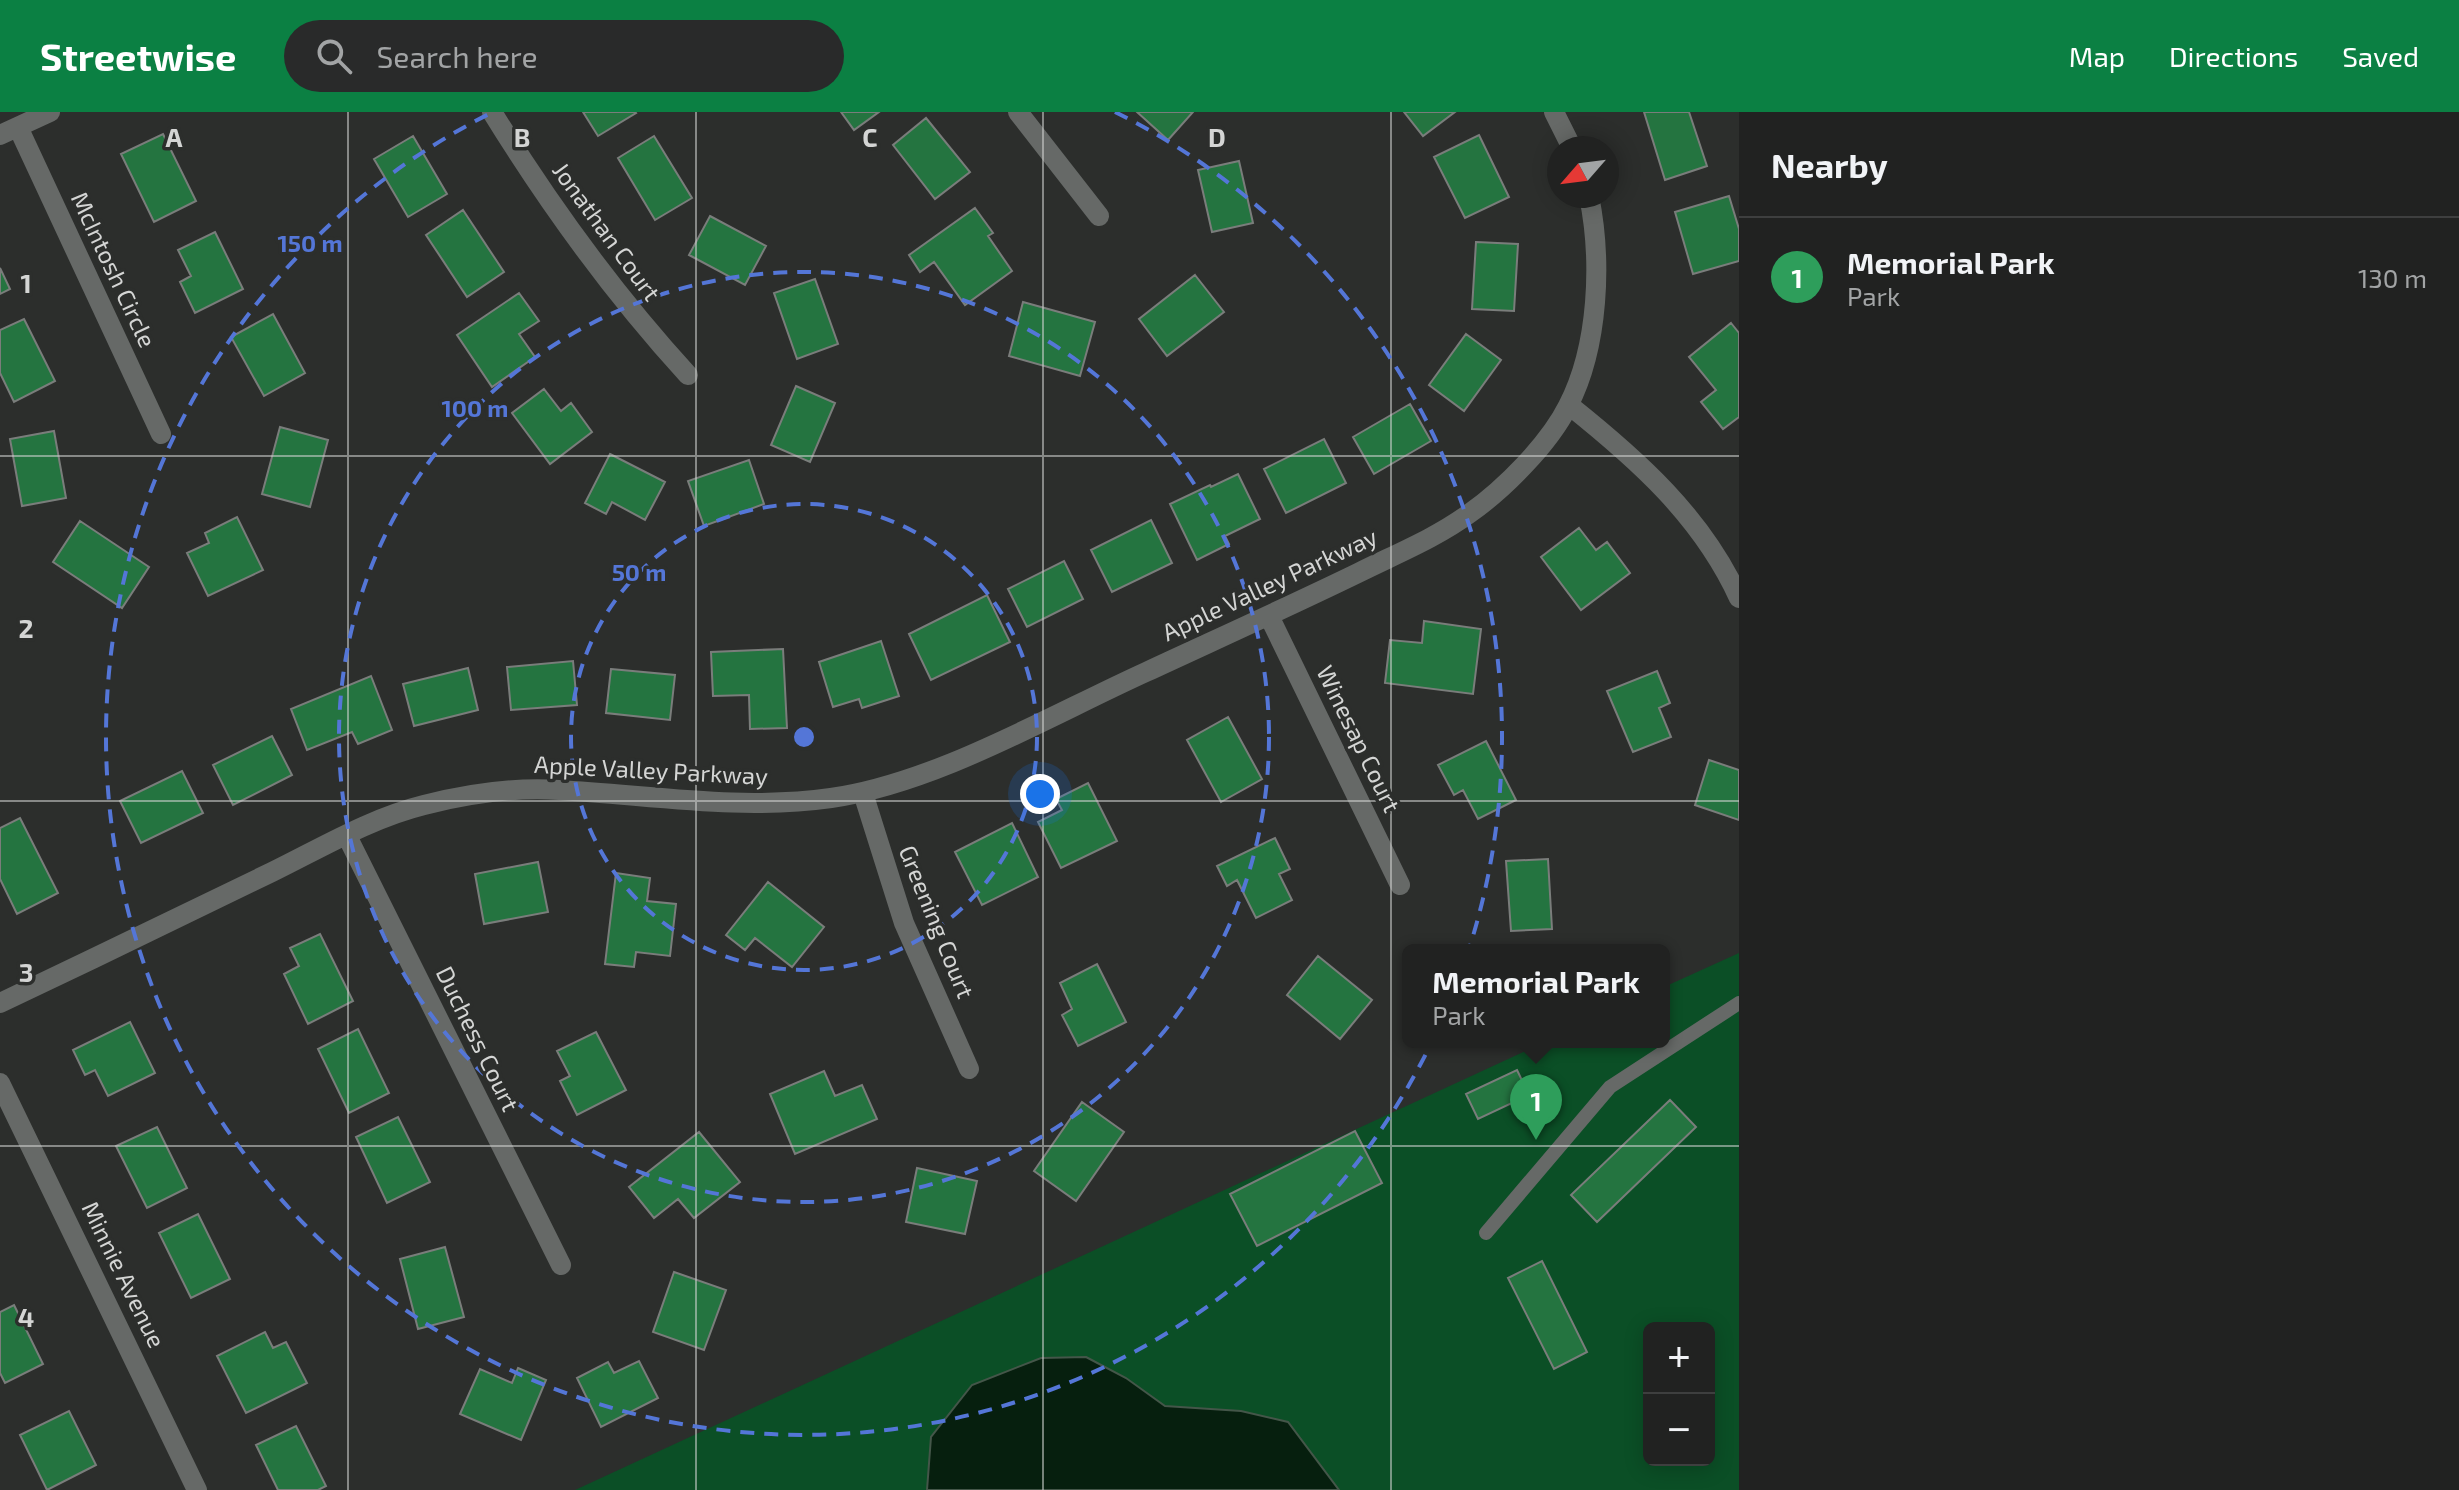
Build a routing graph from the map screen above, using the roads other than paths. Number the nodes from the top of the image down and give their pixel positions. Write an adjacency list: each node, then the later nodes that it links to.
1 (50, 112): 5 (street)
2 (492, 112): 9 (street, Jonathan Court)
3 (1018, 112): 8 (street)
4 (1554, 112): 6 (street)
5 (9, 131): 11 (street, McIntosh Circle)
6 (1566, 136)
7 (1592, 208): 10 (street, Apple Valley Parkway)
8 (1099, 216)
9 (688, 375)
10 (1569, 405): 12 (street); 13 (street, Apple Valley Parkway)
11 (161, 434)
12 (1739, 598)
13 (1269, 616): 14 (street, Apple Valley Parkway); 16 (street, Winesap Court)
14 (863, 793): 15 (street, Apple Valley Parkway); 21 (street, Greening Court)
15 (347, 836): 17 (street, Apple Valley Parkway); 24 (street, Duchess Court)
16 (1400, 885)
17 (0, 1003)
18 (1739, 1003): 19 (lane)
19 (1670, 1048)
20 (1670, 1048): 23 (lane)
21 (969, 1069)
22 (0, 1083): 25 (street, Minnie Avenue)
23 (1486, 1233)
24 (561, 1265)
25 (197, 1490)

